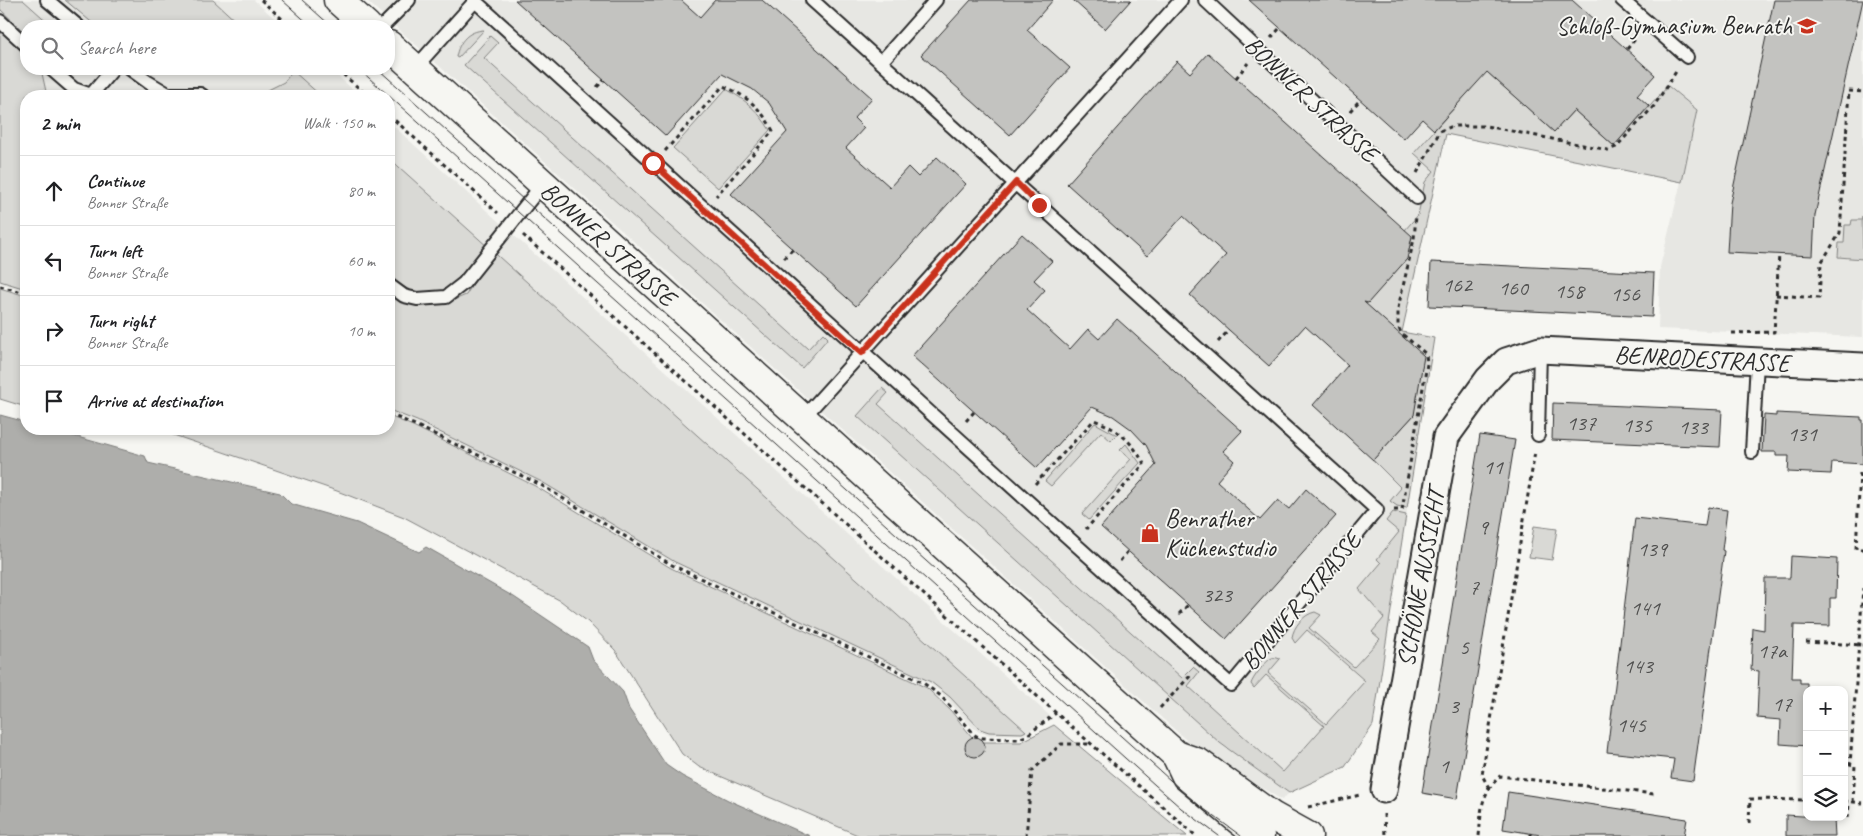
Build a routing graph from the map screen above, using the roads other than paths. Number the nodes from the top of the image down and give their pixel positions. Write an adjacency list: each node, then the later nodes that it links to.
1 (46, 0): 10 (lane)
2 (338, 0): 11 (main road)
3 (409, 0): 12 (lane)
4 (476, 0): 18 (lane, BONNER STRASSE); 30 (lane, BONNER STRASSE)
5 (812, 0): 17 (lane, BONNER STRASSE)
6 (936, 0): 17 (lane)
7 (1180, 0): 25 (lane)
8 (1205, 0): 27 (lane, BONNER STRASSE)
9 (1622, 0): 16 (lane)
10 (71, 20)
11 (360, 20)
12 (389, 20)
13 (0, 21): 14 (lane)
14 (20, 39)
15 (395, 50): 18 (main road, BONNER STRASSE)
16 (1686, 56)
17 (881, 62): 25 (lane, BONNER STRASSE)
18 (415, 68): 26 (main road, BONNER STRASSE)
19 (58, 75): 22 (lane)
20 (108, 75): 23 (lane)
21 (138, 75): 24 (lane)
22 (74, 90)
23 (95, 90)
24 (161, 90)
25 (1016, 182): 30 (lane); 30 (lane, BONNER STRASSE)
26 (542, 185): 28 (lane); 34 (main road, BONNER STRASSE)
27 (1412, 193)
28 (395, 289)
29 (1540, 350): 31 (street, BENRODESTRASSE); 33 (street, BENRODESTRASSE); 35 (lane)
30 (862, 353): 34 (lane)
31 (1757, 362): 32 (street, BENRODESTRASSE); 36 (lane)
32 (1863, 366)
33 (1488, 379): 37 (street, SCHÖNE AUSSICHT)
34 (802, 419): 38 (main road, BONNER STRASSE)
35 (1538, 435)
36 (1752, 452)
37 (1384, 790)
38 (1266, 826): 39 (main road, BONNER STRASSE)
39 (1308, 836)

